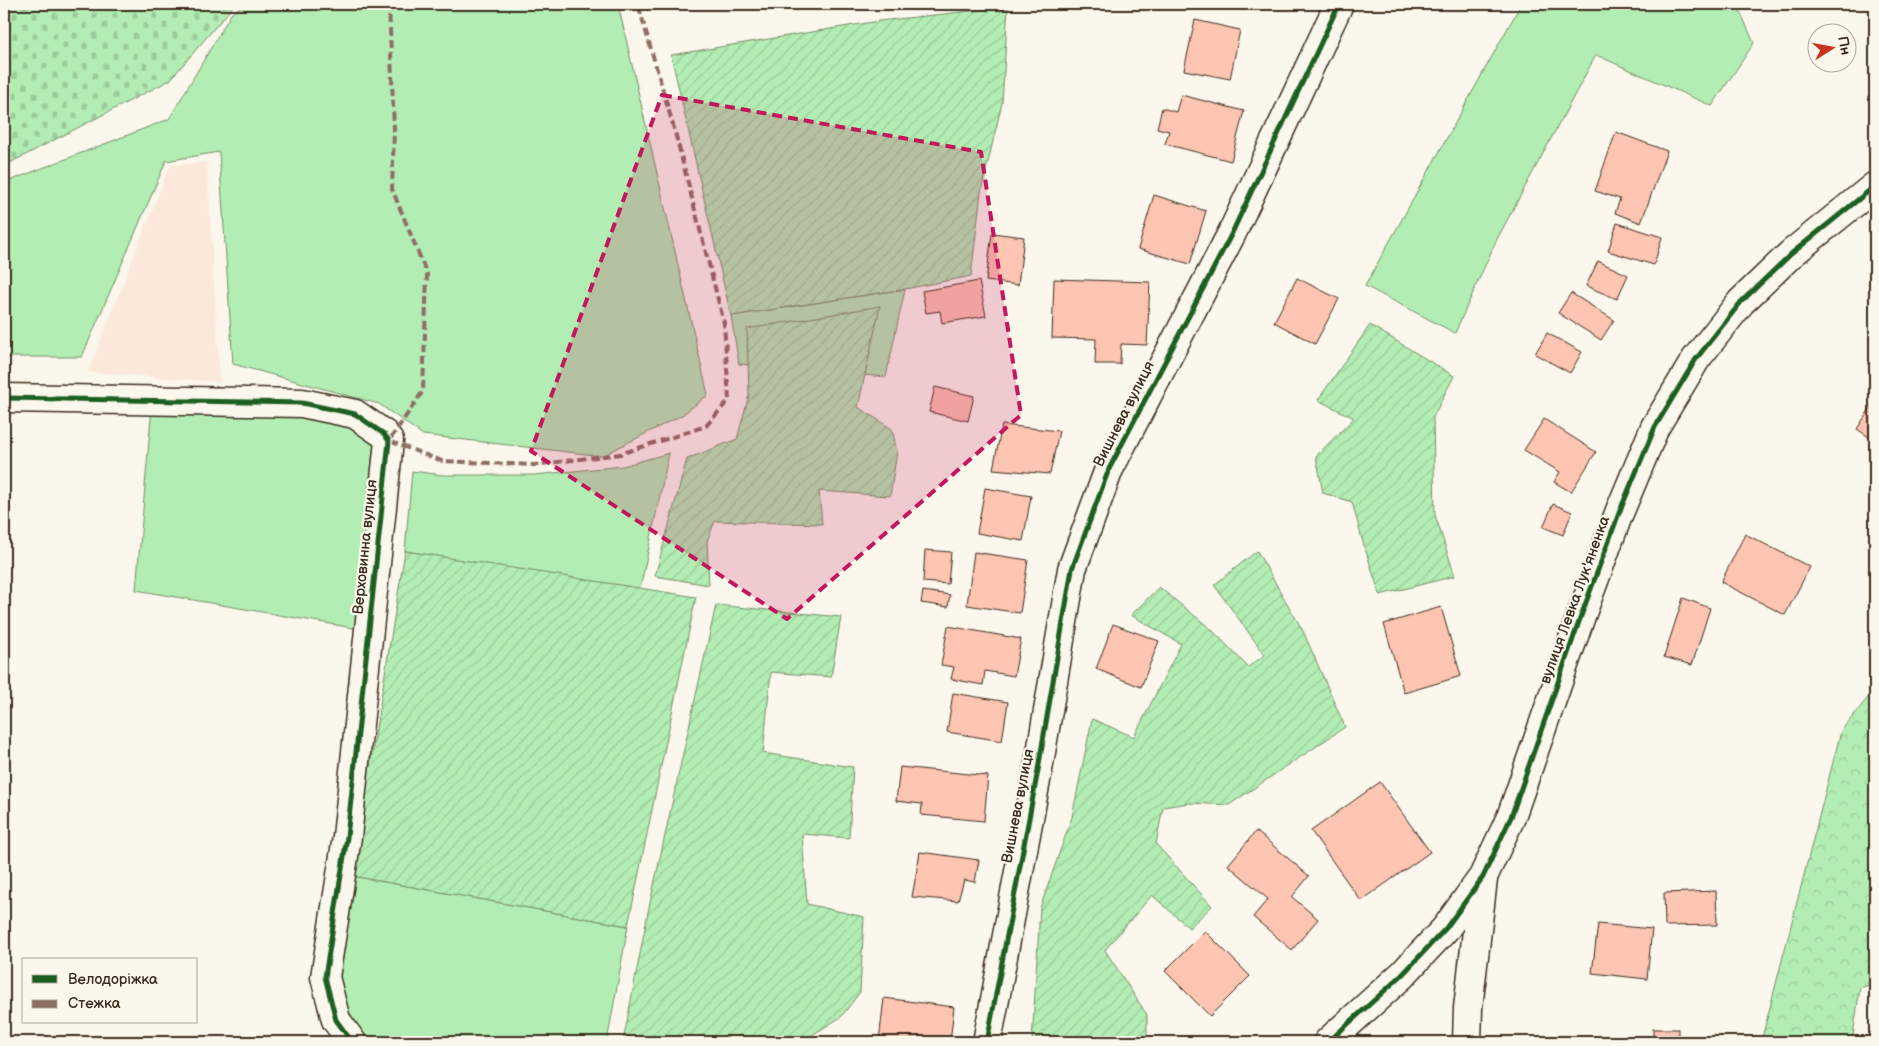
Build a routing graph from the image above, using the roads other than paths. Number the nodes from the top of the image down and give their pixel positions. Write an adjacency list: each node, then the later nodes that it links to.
1 (1339, 4): 6 (street, Вишнева вулиця)
2 (1875, 186): 4 (street, вулиця Левка Лук'яненка)
3 (4, 398): 5 (street, Верховинна вулиця)
4 (1483, 877): 7 (street, вулиця Левка Лук'яненка); 8 (street)
5 (352, 1042)
6 (987, 1042)
7 (1328, 1042)
8 (1468, 1042)

